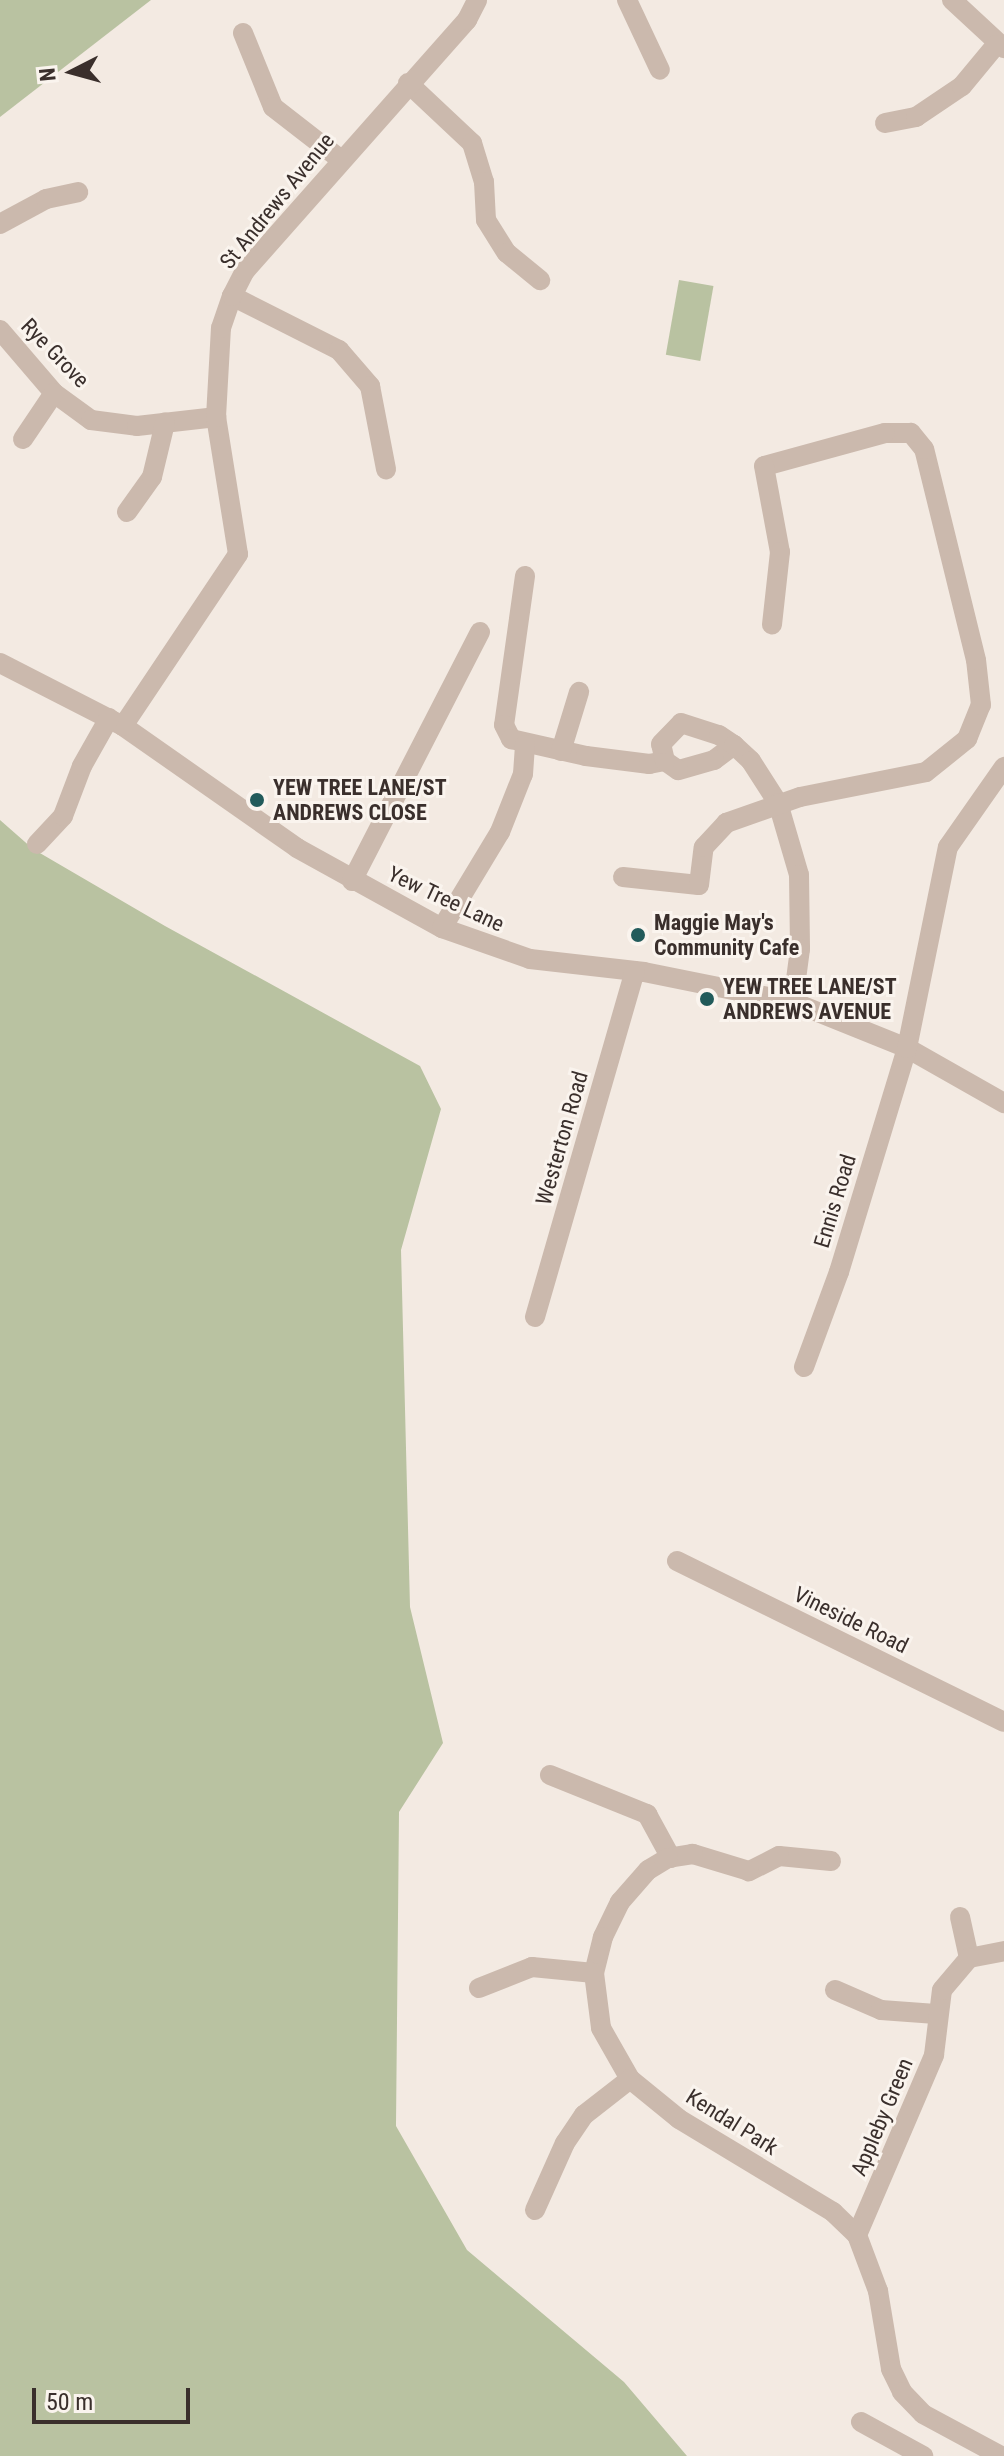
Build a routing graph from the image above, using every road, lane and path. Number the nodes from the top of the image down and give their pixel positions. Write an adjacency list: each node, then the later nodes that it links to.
1 (477, 0): 7 (street, St Andrews Avenue)
2 (627, 0): 6 (street)
3 (952, 0): 5 (street)
4 (243, 33): 9 (street)
5 (1000, 47): 8 (street)
6 (660, 70)
7 (408, 83): 9 (street, St Andrews Avenue); 12 (street)
8 (885, 123)
9 (340, 159): 13 (street, St Andrews Avenue)
10 (78, 192): 11 (street)
11 (0, 224)
12 (540, 280)
13 (232, 296): 16 (street, St Andrews Avenue); 19 (street)
14 (0, 330): 15 (street, Rye Grove)
15 (54, 393): 17 (street, Rye Grove); 18 (street)
16 (216, 417): 17 (street, Rye Grove); 26 (street, St Andrews Avenue)
17 (165, 423): 20 (street)
18 (23, 439)
19 (386, 469)
20 (127, 512)
21 (525, 576): 27 (street)
22 (772, 625): 32 (street)
23 (480, 632): 35 (street)
24 (0, 663): 26 (street, Yew Tree Lane)
25 (579, 692): 29 (street)
26 (116, 722): 33 (street, St Andrews Avenue); 35 (street, Yew Tree Lane)
27 (525, 745): 29 (street); 36 (street)
28 (734, 745): 30 (street); 30 (street); 32 (street)
29 (561, 751): 30 (street)
30 (665, 761)
31 (1004, 767): 39 (street, Ennis Road)
32 (778, 803): 34 (street); 38 (street)
33 (37, 844)
34 (623, 877)
35 (352, 881): 36 (street, Yew Tree Lane)
36 (442, 928): 37 (street, Yew Tree Lane)
37 (635, 971): 38 (street, Yew Tree Lane); 41 (street, Westerton Road)
38 (793, 1002): 39 (street, Yew Tree Lane)
39 (907, 1048): 40 (street, Yew Tree Lane); 42 (street, Ennis Road)
40 (1004, 1103)
41 (535, 1317)
42 (804, 1367)
43 (677, 1561): 44 (street, Vineside Road)
44 (1004, 1722)
45 (550, 1775): 46 (street)
46 (671, 1858): 47 (street); 51 (street, Kendal Park)
47 (831, 1861)
48 (960, 1917): 50 (street)
49 (1004, 1951): 50 (street)
50 (969, 1958): 54 (street, Appleby Green)
51 (594, 1973): 52 (street); 55 (street, Kendal Park)
52 (479, 1988)
53 (835, 1990): 54 (street)
54 (936, 2014): 57 (street, Appleby Green)
55 (630, 2079): 56 (street); 57 (street, Kendal Park)
56 (535, 2210)
57 (857, 2235): 60 (street, Kendal Park)
58 (861, 2422): 59 (street)
59 (923, 2456)
60 (1001, 2456)

